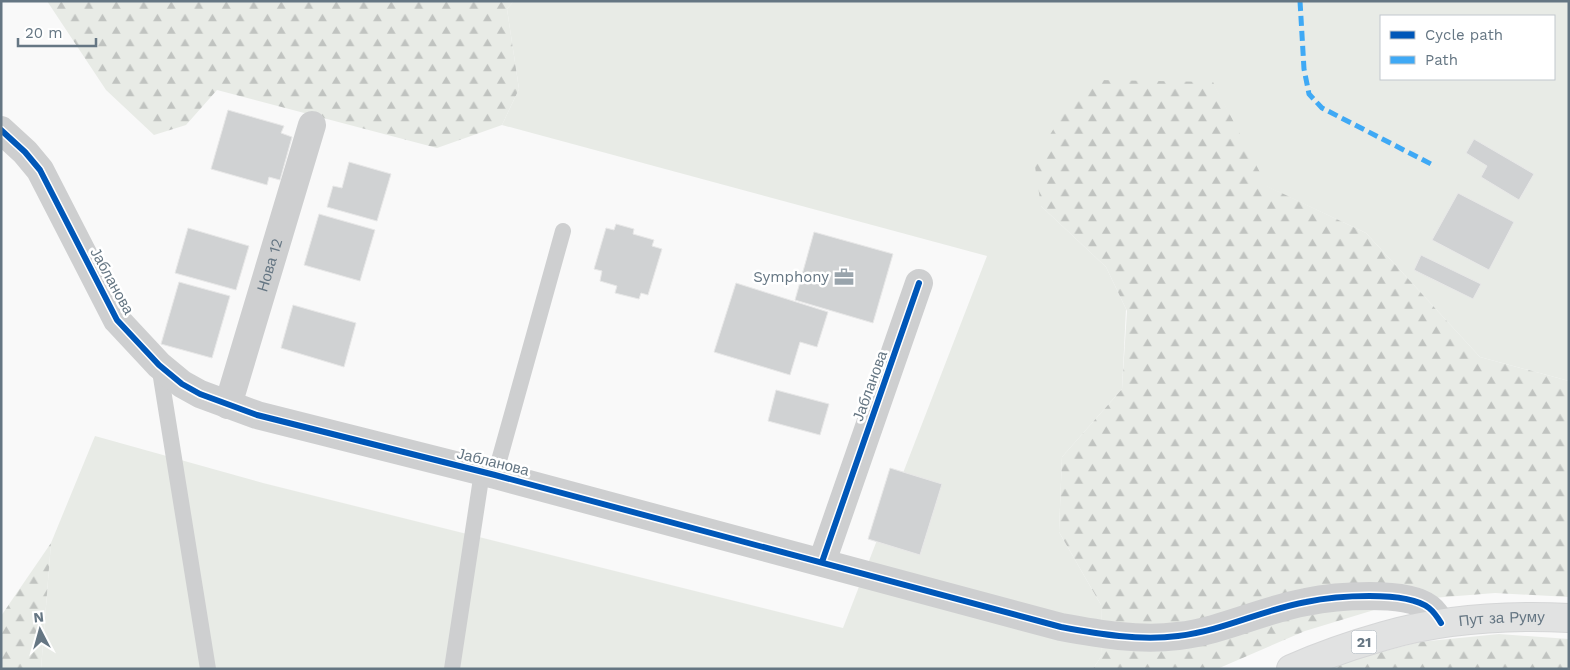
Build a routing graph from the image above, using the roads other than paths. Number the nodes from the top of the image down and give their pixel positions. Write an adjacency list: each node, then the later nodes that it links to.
1 (312, 125): 6 (street, Нова 12)
2 (1, 130): 5 (street, Јабланова)
3 (563, 231): 7 (lane)
4 (920, 283): 8 (street, Јабланова)
5 (159, 365): 6 (street, Јабланова); 11 (lane)
6 (228, 405): 7 (street, Јабланова)
7 (489, 473): 8 (street, Јабланова); 12 (lane)
8 (822, 562): 10 (street)
9 (1569, 618): 10 (main road, Пут за Руму / 21)
10 (1441, 623): 13 (main road, Пут за Руму / 21)
11 (208, 669)
12 (452, 669)
13 (1291, 669)

